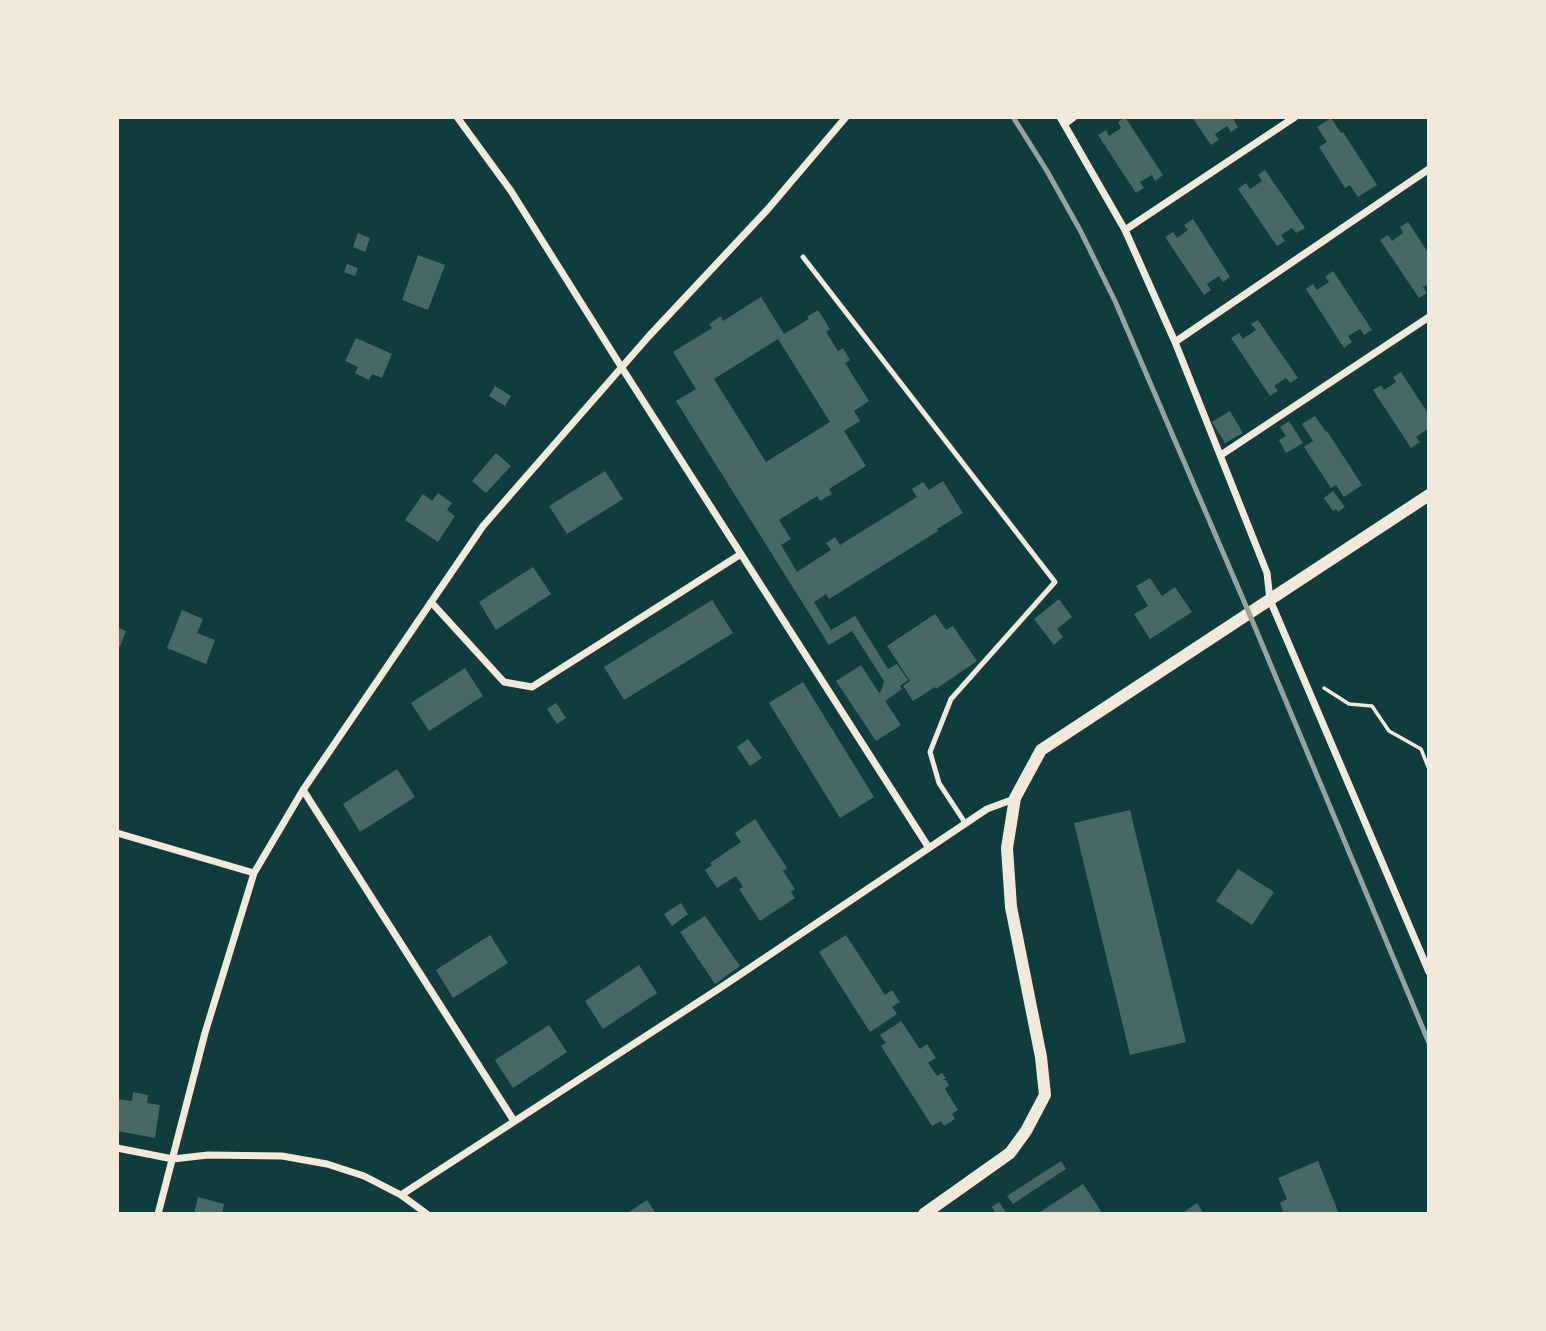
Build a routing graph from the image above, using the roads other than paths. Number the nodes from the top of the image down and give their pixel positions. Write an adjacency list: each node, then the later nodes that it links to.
1 (457, 117): 11 (street)
2 (846, 117): 11 (street)
3 (1074, 117): 5 (street)
4 (1295, 117): 7 (street)
5 (1062, 121): 7 (street)
6 (1429, 169): 10 (street)
7 (1125, 230): 10 (street)
8 (803, 257): 19 (lane)
9 (1429, 317): 12 (street)
10 (1175, 342): 12 (street)
11 (622, 368): 14 (street); 16 (street)
12 (1220, 455): 15 (street)
13 (1429, 495): 15 (street)
14 (741, 554): 16 (street); 21 (street)
15 (1270, 600): 18 (street); 23 (street)
16 (431, 602): 17 (street)
17 (303, 790): 22 (street); 24 (street)
18 (1015, 799): 19 (street); 30 (street)
19 (966, 824): 21 (street)
20 (117, 833): 22 (street)
21 (929, 848): 24 (street)
22 (254, 873): 26 (street)
23 (1429, 972)
24 (514, 1121): 27 (street)
25 (117, 1147): 26 (street)
26 (173, 1160): 27 (street); 28 (street)
27 (401, 1195): 29 (street)
28 (159, 1214)
29 (427, 1214)
30 (925, 1214)

